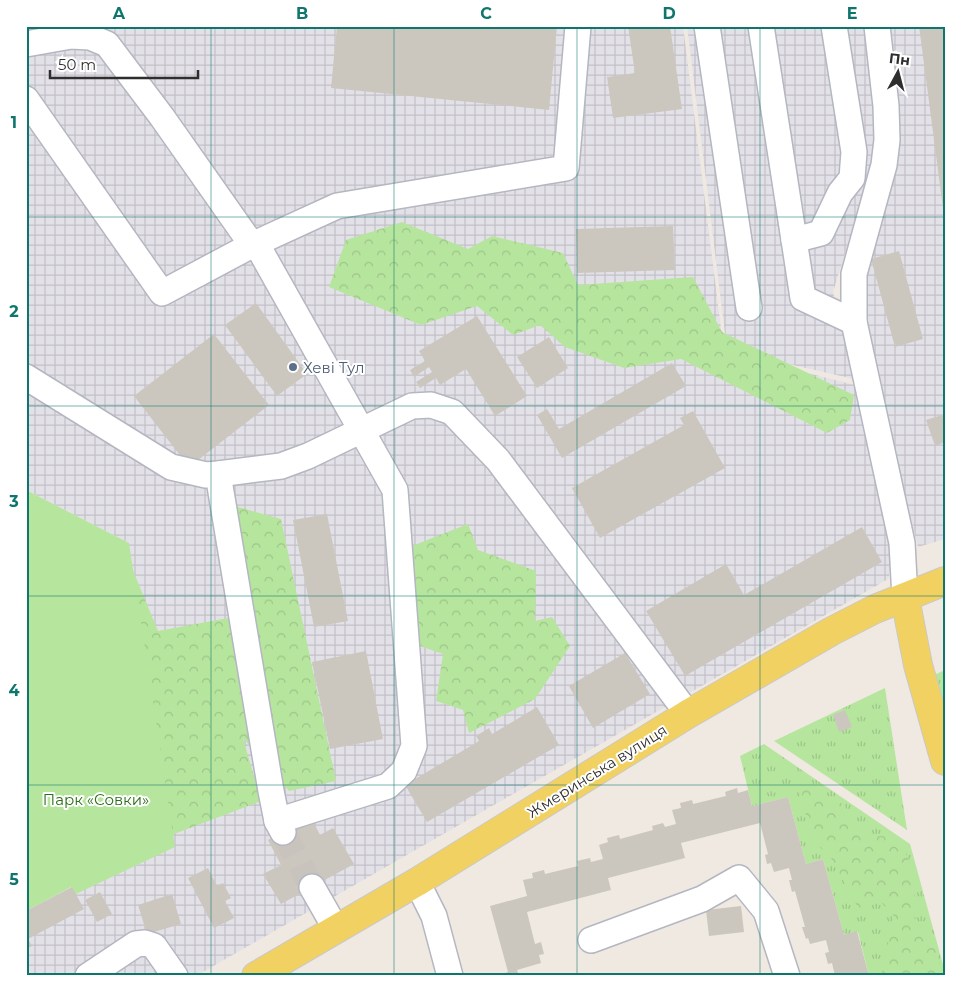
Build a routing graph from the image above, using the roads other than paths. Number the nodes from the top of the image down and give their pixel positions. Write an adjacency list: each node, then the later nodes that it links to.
1 (578, 26): 9 (lane)
2 (707, 26): 10 (lane)
3 (761, 26): 8 (lane)
4 (834, 26): 8 (lane)
5 (877, 26): 11 (lane)
6 (26, 44): 9 (lane)
7 (26, 100): 9 (lane)
8 (794, 240): 11 (lane)
9 (254, 244): 13 (lane)
10 (749, 308)
11 (854, 322): 16 (lane)
12 (26, 377): 14 (lane)
13 (361, 430): 14 (lane); 14 (lane); 17 (lane)
14 (218, 474)
15 (945, 581): 16 (main road, Жмеринська вулиця)
16 (905, 598): 17 (main road, Жмеринська вулиця); 18 (main road)
17 (688, 714): 19 (main road, Жмеринська вулиця)
18 (945, 761)
19 (417, 882): 21 (main road, Жмеринська вулиця); 26 (lane)
20 (312, 887): 21 (lane)
21 (336, 929): 25 (main road, Жмеринська вулиця)
22 (591, 940): 27 (lane)
23 (88, 976): 24 (lane)
24 (175, 976)
25 (256, 976)
26 (450, 976)
27 (787, 976)

